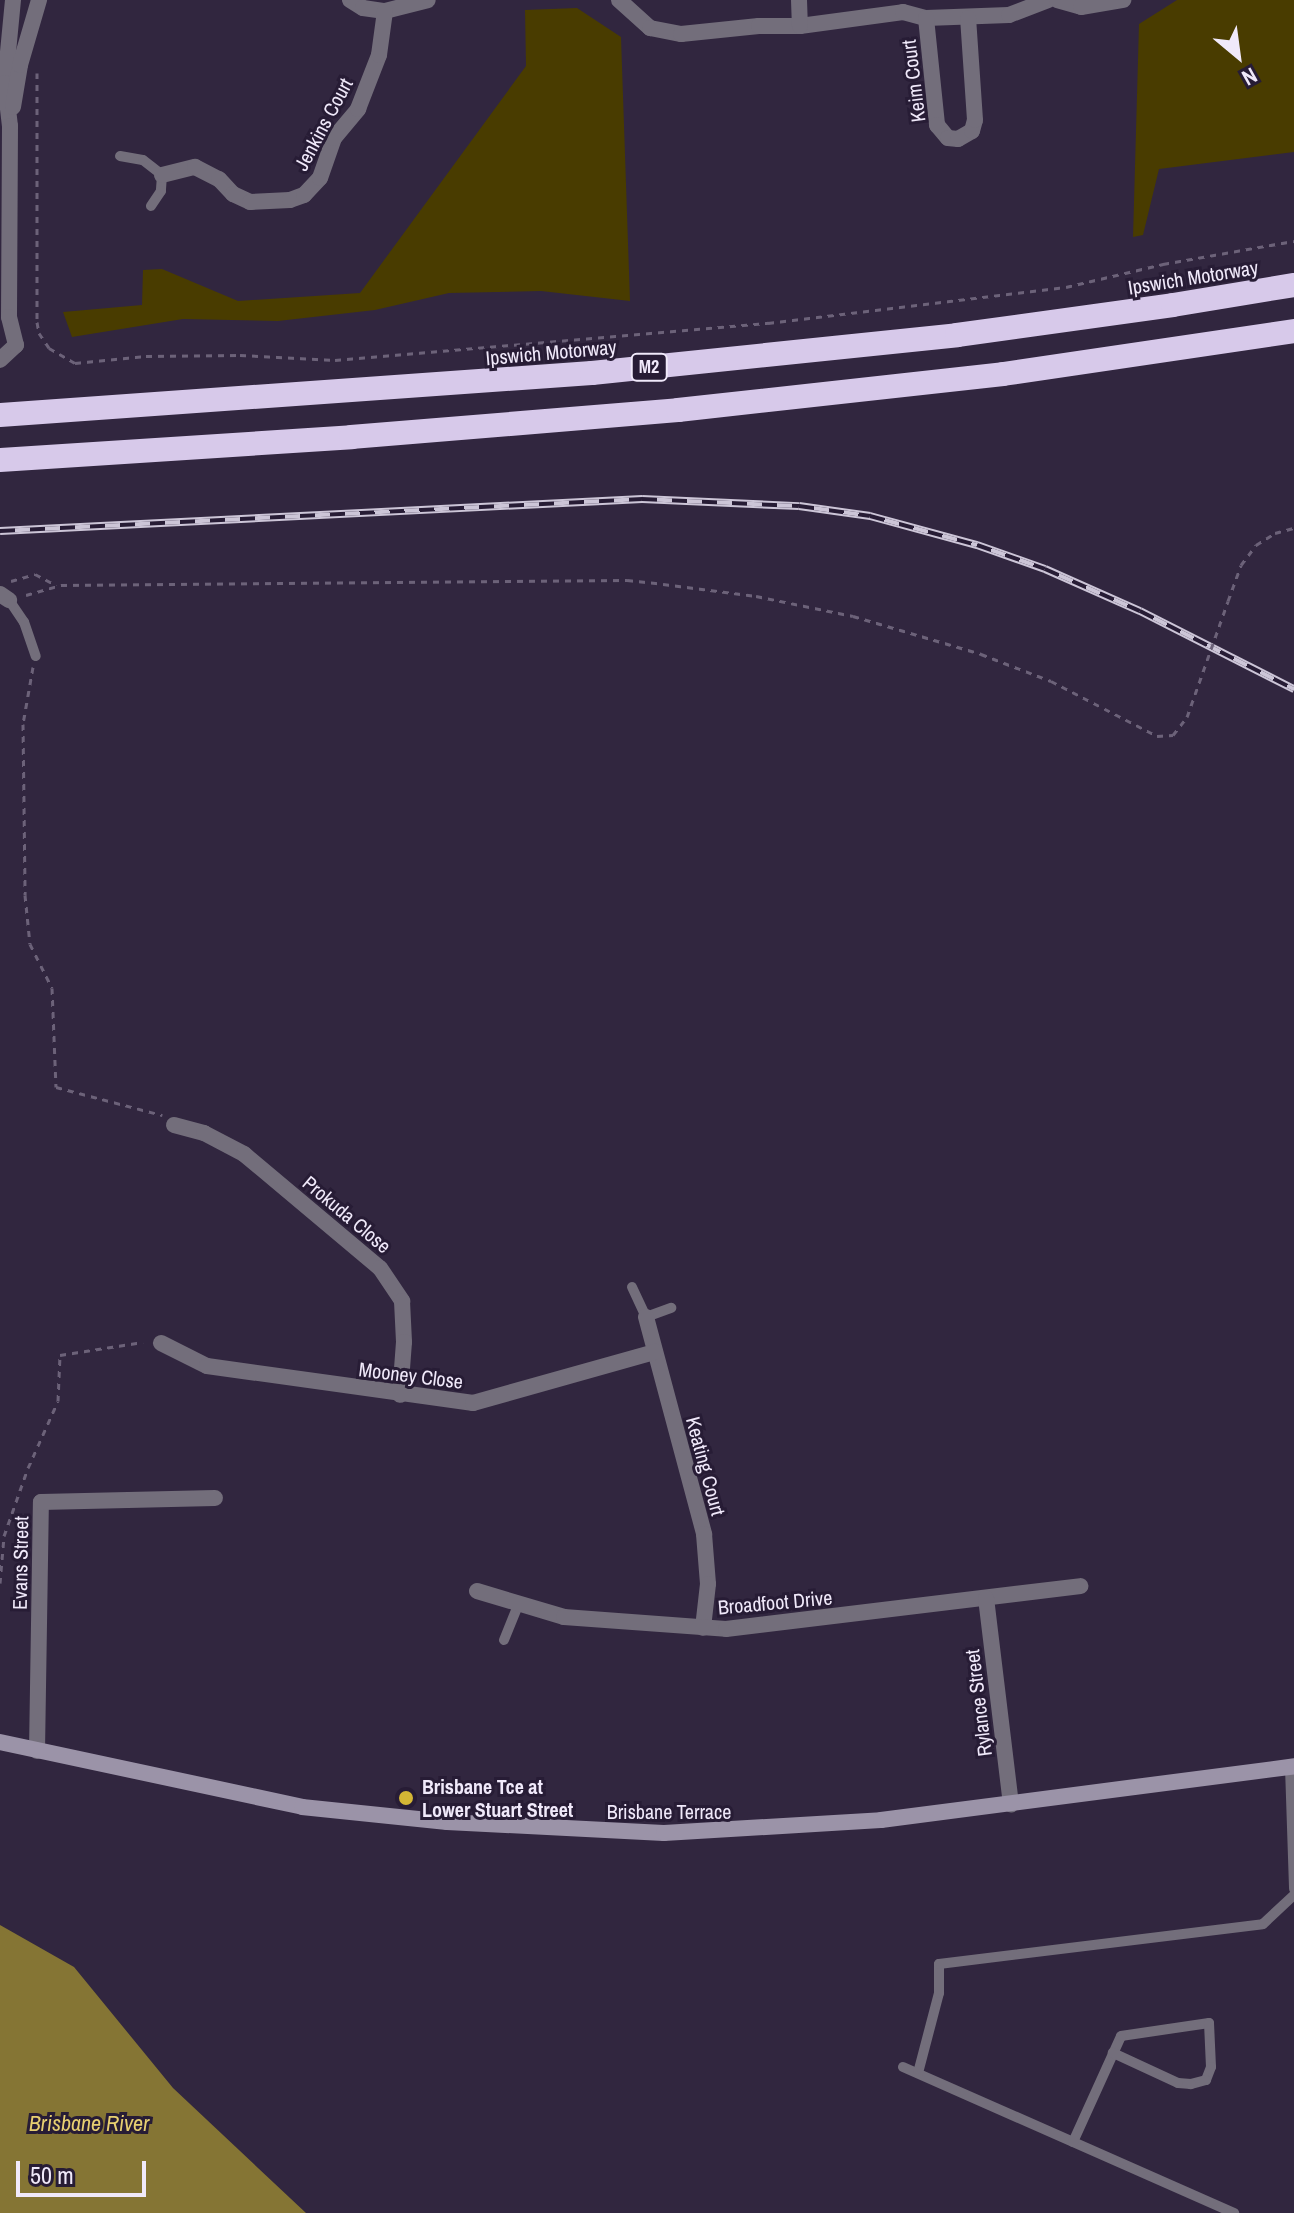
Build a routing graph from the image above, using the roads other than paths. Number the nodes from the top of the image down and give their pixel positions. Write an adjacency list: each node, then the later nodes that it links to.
1 (13, 0): 14 (street)
2 (39, 0): 14 (street)
3 (350, 0): 10 (street)
4 (428, 0): 10 (street)
5 (619, 0): 13 (street)
6 (799, 0): 13 (street)
7 (1048, 0): 12 (street)
8 (1057, 0): 9 (street)
9 (1123, 0)
10 (385, 11): 16 (street, Jenkins Court)
11 (926, 18): 12 (street); 12 (street, Keim Court); 13 (street)
12 (968, 18)
13 (800, 26)
14 (10, 126): 20 (street)
15 (120, 156): 16 (lane)
16 (162, 175): 17 (lane)
17 (151, 206)
18 (1294, 285): 21 (highway, Ipswich Motorway / M2)
19 (1294, 331): 22 (highway, M2)
20 (0, 360)
21 (0, 415)
22 (0, 460)
23 (4, 593): 24 (lane)
24 (36, 656)
25 (174, 1125): 31 (street, Prokuda Close)
26 (632, 1287): 28 (lane)
27 (671, 1308): 28 (lane)
28 (646, 1317): 30 (street, Keating Court)
29 (161, 1343): 31 (street, Mooney Close)
30 (655, 1352): 31 (street, Mooney Close); 37 (street, Keating Court)
31 (400, 1395)
32 (215, 1498): 40 (street, Evans Street)
33 (1080, 1586): 35 (street, Broadfoot Drive)
34 (477, 1591): 36 (street, Broadfoot Drive)
35 (986, 1598): 37 (street, Broadfoot Drive); 42 (street, Rylance Street)
36 (518, 1605): 37 (street, Broadfoot Drive); 38 (lane)
37 (703, 1628)
38 (504, 1640)
39 (0, 1742): 40 (main road, Brisbane Terrace)
40 (37, 1751): 42 (main road, Brisbane Terrace)
41 (1292, 1767): 42 (main road, Brisbane Terrace); 43 (lane)
42 (1011, 1804)
43 (1294, 1892): 46 (lane)
44 (1113, 2053): 44 (lane); 47 (lane)
45 (903, 2067): 46 (lane)
46 (918, 2073): 47 (lane)
47 (1073, 2142): 48 (lane)
48 (1234, 2213)

